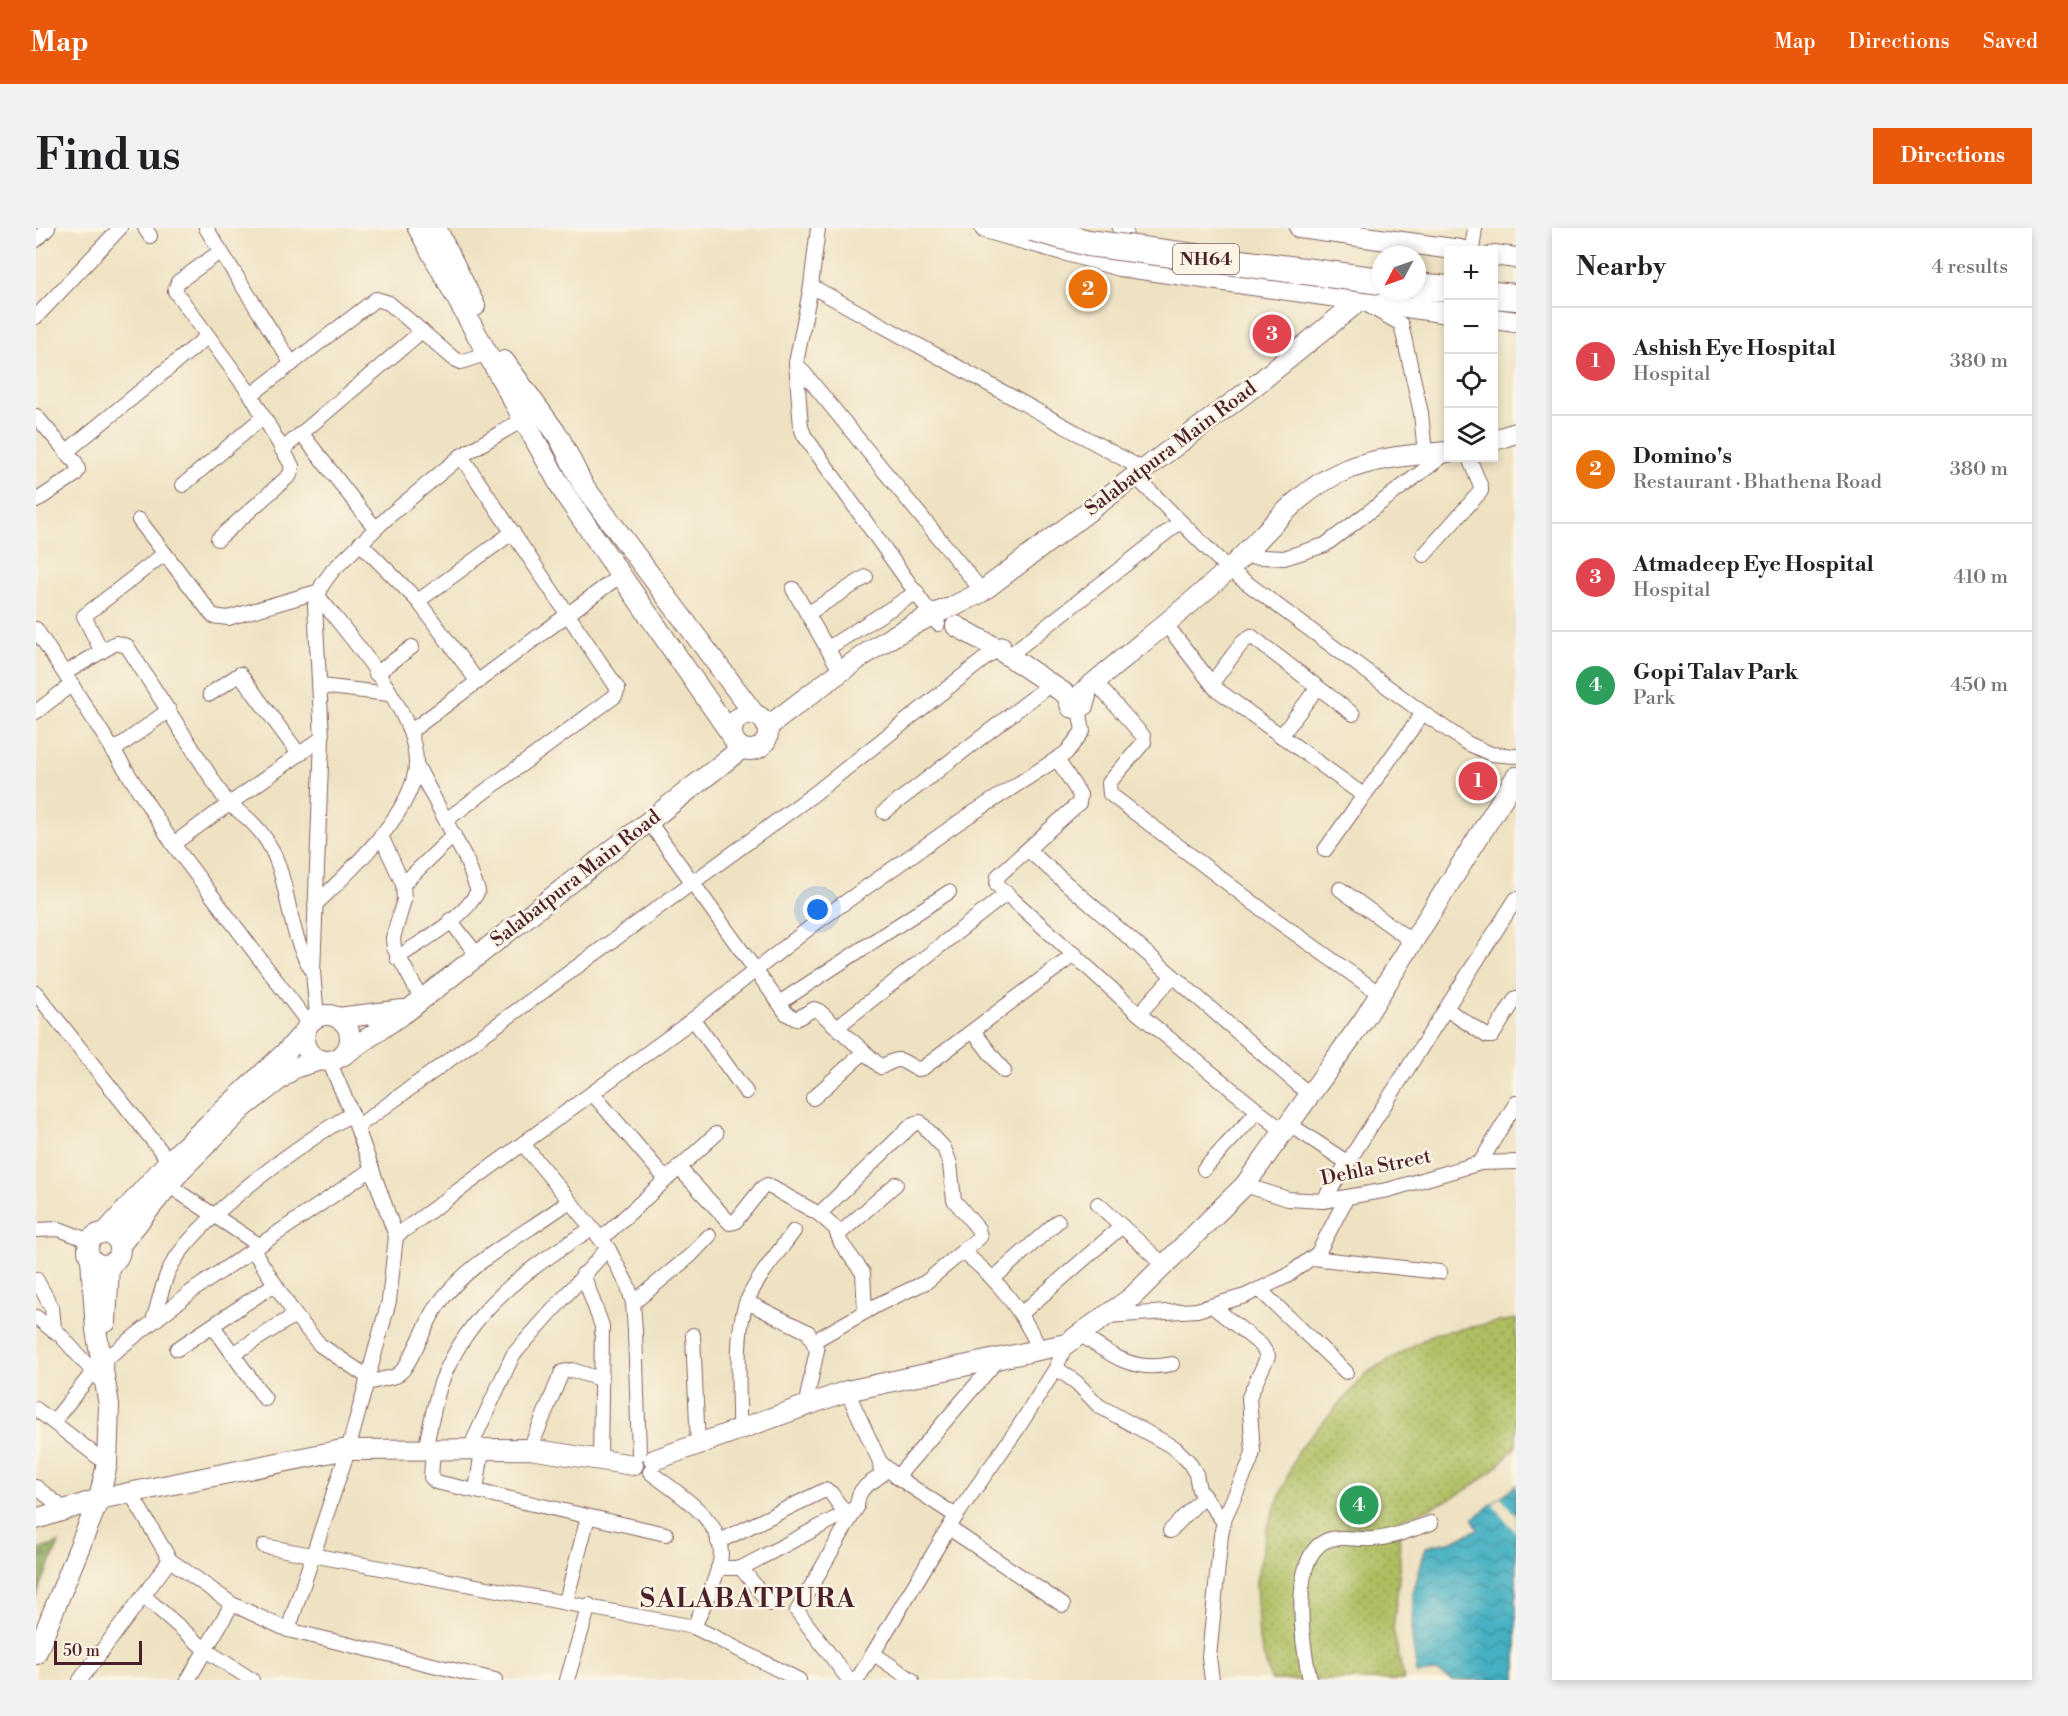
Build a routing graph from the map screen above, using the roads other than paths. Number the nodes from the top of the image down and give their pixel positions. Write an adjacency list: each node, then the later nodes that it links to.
1 (48, 228): 14 (street)
2 (120, 228): 35 (street)
3 (206, 228): 17 (street)
4 (418, 228): 40 (street)
5 (436, 228): 99 (street)
6 (818, 228): 28 (street)
7 (985, 228): 20 (street)
8 (1032, 228): 25 (highway, NH64, bridge)
9 (1088, 228): 22 (highway, NH64)
10 (1100, 228): 20 (street)
11 (1122, 228): 21 (street)
12 (1300, 228): 16 (street)
13 (1475, 228): 15 (street)
14 (36, 240)
15 (1473, 246)
16 (1444, 248)
17 (221, 251): 39 (street); 42 (street)
18 (1498, 256): 19 (street)
19 (1516, 258)
20 (1098, 261): 21 (street)
21 (1119, 266): 33 (street)
22 (1372, 266)
23 (1426, 273): 24 (highway)
24 (1444, 275)
25 (1372, 280)
26 (1498, 280): 27 (highway)
27 (1516, 282)
28 (811, 286): 41 (street); 57 (street)
29 (1426, 287): 30 (highway)
30 (1444, 289)
31 (1498, 295): 32 (highway)
32 (1516, 297)
33 (1359, 302): 34 (street); 53 (street); 57 (street, Salabatpura Main Road)
34 (1444, 312)
35 (36, 317)
36 (1498, 320): 37 (street)
37 (1516, 322)
38 (422, 331): 40 (street); 42 (street); 48 (street)
39 (208, 336): 43 (street); 51 (street)
40 (488, 353): 46 (street)
41 (796, 363): 72 (street); 73 (street)
42 (292, 364): 43 (street)
43 (251, 395): 45 (street)
44 (36, 416): 51 (street)
45 (263, 417): 50 (street); 58 (street)
46 (525, 419): 54 (street); 69 (street)
47 (1516, 433): 49 (street)
48 (302, 434): 50 (street); 62 (street)
49 (1498, 439)
50 (282, 450): 64 (street)
51 (66, 452): 59 (street)
52 (1444, 452): 53 (street)
53 (1425, 454): 68 (street)
54 (461, 456): 62 (street); 63 (street)
55 (1444, 456): 68 (street)
56 (1471, 462): 67 (street)
57 (1140, 474): 61 (street); 73 (street, Salabatpura Main Road)
58 (183, 485)
59 (36, 501)
60 (139, 520): 66 (street)
61 (1180, 522): 68 (street); 82 (street)
62 (375, 528): 65 (street)
63 (513, 532): 75 (street); 77 (street)
64 (218, 539)
65 (360, 543): 74 (street); 75 (street)
66 (164, 554): 74 (street); 84 (street)
67 (1424, 555)
68 (1234, 563): 79 (street); 97 (street)
69 (622, 574): 77 (street); 103 (street)
70 (866, 577): 76 (street)
71 (793, 589): 76 (street)
72 (917, 592): 78 (street); 83 (street)
73 (981, 592): 78 (street, Salabatpura Main Road)
74 (319, 594): 86 (street); 90 (street)
75 (418, 601): 88 (street)
76 (807, 614): 83 (street)
77 (570, 615): 88 (street); 113 (street)
78 (950, 617): 82 (street); 85 (street, Salabatpura Main Road)
79 (1165, 623): 89 (street); 92 (street)
80 (36, 629): 87 (street)
81 (412, 647): 86 (street)
82 (1006, 647): 92 (street); 120 (street)
83 (828, 648): 85 (street)
84 (101, 650): 87 (street); 95 (street)
85 (841, 672): 99 (street, Salabatpura Main Road)
86 (376, 674): 94 (street)
87 (68, 678): 96 (street); 104 (street)
88 (478, 682): 100 (street)
89 (1212, 683): 91 (street); 101 (street)
90 (321, 686): 94 (street); 102 (street)
91 (1317, 688): 98 (street); 101 (street)
92 (1075, 692): 107 (street); 112 (street); 136 (street)
93 (210, 694): 105 (street)
94 (389, 694): 100 (street)
95 (168, 710): 104 (street); 111 (street)
96 (36, 712)
97 (1423, 713): 106 (street); 110 (street)
98 (1353, 714)
99 (761, 721): 103 (street, Salabatpura Main Road); 103 (street)
100 (411, 731): 108 (street)
101 (1281, 736): 110 (street)
102 (322, 738): 105 (street); 126 (street)
103 (736, 741): 114 (street, Salabatpura Main Road)
104 (113, 751): 117 (street)
105 (299, 754): 111 (street)
106 (1516, 756)
107 (1057, 759): 118 (street); 132 (street)
108 (416, 764): 113 (street); 116 (street)
109 (1516, 777): 128 (street)
110 (1363, 795): 119 (street)
111 (228, 804): 117 (street); 133 (street)
112 (884, 812)
113 (446, 820): 115 (street)
114 (649, 822): 120 (street); 130 (street, Salabatpura Main Road)
115 (454, 835): 121 (street); 127 (street)
116 (381, 836): 121 (street); 126 (street)
117 (173, 844): 144 (street)
118 (1028, 850): 124 (street); 134 (street)
119 (1325, 850)
120 (693, 883): 132 (street); 157 (street)
121 (403, 884): 131 (street)
122 (1340, 889): 128 (street)
123 (949, 892): 138 (street)
124 (1007, 893): 129 (street); 145 (street)
125 (1516, 899): 140 (street)
126 (315, 905): 133 (street)
127 (450, 920): 130 (street); 131 (street)
128 (1413, 942): 136 (street)
129 (1075, 954): 141 (street); 146 (street)
130 (478, 956): 139 (street, Salabatpura Main Road)
131 (397, 958): 139 (street)
132 (755, 970): 138 (street); 143 (street)
133 (313, 972): 144 (street)
134 (1173, 976): 141 (street); 152 (street)
135 (36, 993): 161 (street)
136 (1380, 994): 152 (street)
137 (1516, 998): 140 (street)
138 (779, 1003): 145 (street)
139 (417, 1004): 142 (street); 148 (street, Salabatpura Main Road)
140 (1446, 1009): 163 (street)
141 (1139, 1014): 155 (street)
142 (338, 1018): 144 (street); 148 (street)
143 (693, 1019): 150 (street); 151 (street)
144 (311, 1024): 148 (street); 161 (street)
145 (837, 1027): 147 (street)
146 (973, 1031): 147 (street); 149 (street)
147 (864, 1052): 153 (street)
148 (331, 1059): 156 (street); 170 (street)
149 (1004, 1071)
150 (746, 1092)
151 (592, 1094): 160 (street); 168 (street)
152 (1310, 1095): 158 (street)
153 (813, 1098)
154 (1516, 1103): 164 (street)
155 (1257, 1112): 158 (street); 167 (street)
156 (352, 1114): 157 (street); 177 (street)
157 (357, 1127): 166 (street)
158 (1286, 1128): 163 (street); 171 (street)
159 (716, 1134): 165 (street)
160 (523, 1144): 174 (street); 183 (street)
161 (169, 1161): 187 (street)
162 (1516, 1162): 164 (street, Dehla Street)
163 (1348, 1163): 173 (street)
164 (1480, 1163): 172 (street, Dehla Street)
165 (678, 1167): 168 (street); 176 (street)
166 (372, 1169): 183 (street); 186 (street)
167 (1204, 1169)
168 (666, 1178): 185 (street)
169 (896, 1184): 182 (street)
170 (168, 1185): 177 (street); 187 (street)
171 (1245, 1185): 173 (street, Dehla Street); 190 (street)
172 (1347, 1197): 173 (street, Dehla Street); 189 (street)
173 (1323, 1201)
174 (568, 1202): 185 (street); 220 (street)
175 (1098, 1204): 179 (street)
176 (819, 1214): 182 (street); 188 (street)
177 (215, 1216): 186 (street); 205 (street)
178 (1058, 1221): 193 (street)
179 (1122, 1226): 190 (street); 201 (street)
180 (36, 1230): 187 (street)
181 (794, 1231): 197 (street)
182 (838, 1235): 200 (street)
183 (396, 1236): 220 (street)
184 (709, 1236): 198 (street)
185 (600, 1238): 192 (street); 198 (street); 230 (street)
186 (256, 1247): 195 (street); 205 (street)
187 (103, 1249): 215 (street)
188 (964, 1253): 193 (street); 200 (street)
189 (1312, 1258): 191 (street); 196 (street)
190 (1164, 1265): 203 (street)
191 (1440, 1272)
192 (583, 1274): 219 (street); 231 (street)
193 (994, 1278): 201 (street)
194 (36, 1279): 207 (street)
195 (275, 1284): 202 (street); 206 (street)
196 (1259, 1289): 199 (street); 218 (street)
197 (747, 1302): 210 (street); 226 (street)
198 (633, 1303): 234 (street)
199 (1212, 1306): 203 (street); 247 (street)
200 (865, 1312): 210 (street)
201 (1022, 1313): 212 (street)
202 (295, 1315): 213 (street); 220 (street)
203 (1105, 1316): 209 (street)
204 (36, 1317): 207 (street)
205 (153, 1321): 215 (street)
206 (213, 1326): 211 (street); 213 (street)
207 (59, 1335): 215 (street)
208 (693, 1335): 227 (street)
209 (1073, 1339): 212 (street); 216 (street); 217 (street)
210 (814, 1341): 223 (street)
211 (177, 1349)
212 (1040, 1349): 214 (street)
213 (233, 1354): 222 (street)
214 (999, 1358): 221 (street); 236 (street)
215 (99, 1362): 225 (street); 235 (street)
216 (1172, 1364)
217 (1056, 1368): 240 (street); 246 (street)
218 (1347, 1372)
219 (600, 1379): 228 (street); 232 (street)
220 (368, 1380): 229 (street)
221 (847, 1391): 223 (street); 233 (street)
222 (265, 1399)
223 (805, 1407): 226 (street)
224 (36, 1409): 225 (street)
225 (53, 1422): 235 (street)
226 (739, 1431): 227 (street)
227 (698, 1446): 234 (street)
228 (530, 1449): 231 (street); 232 (street)
229 (348, 1450): 230 (street); 239 (street); 253 (street)
230 (429, 1450): 231 (street); 238 (street)
231 (476, 1450): 238 (street)
232 (600, 1462): 234 (street)
233 (880, 1462): 236 (street); 243 (street)
234 (644, 1463): 251 (street)
235 (107, 1464): 241 (street)
236 (897, 1477): 246 (street)
237 (36, 1487): 242 (street)
238 (476, 1491): 244 (street)
239 (130, 1492): 241 (street); 254 (street)
240 (1203, 1497): 247 (street); 249 (street)
241 (99, 1499): 242 (street); 266 (street)
242 (64, 1509): 245 (street)
243 (851, 1510): 251 (street); 256 (street); 274 (street)
244 (588, 1517): 250 (street); 258 (street)
245 (36, 1519)
246 (952, 1522): 262 (street); 267 (street)
247 (1224, 1522): 277 (street)
248 (1431, 1523): 278 (street)
249 (1170, 1531)
250 (666, 1534)
251 (718, 1542): 255 (street)
252 (264, 1546): 253 (street)
253 (314, 1556): 258 (street); 264 (street)
254 (170, 1560): 257 (street); 260 (street)
255 (718, 1568): 256 (street); 263 (street)
256 (741, 1568): 259 (street)
257 (144, 1596): 265 (street); 268 (street)
258 (566, 1601): 261 (street)
259 (770, 1604)
260 (232, 1605): 264 (street); 265 (street)
261 (589, 1605): 263 (street); 272 (street)
262 (1064, 1605)
263 (694, 1627): 273 (street)
264 (288, 1630): 271 (street)
265 (207, 1651): 269 (street); 270 (street)
266 (36, 1654)
267 (874, 1654): 275 (street); 276 (street)
268 (80, 1680)
269 (188, 1680)
270 (252, 1680)
271 (495, 1680)
272 (567, 1680)
273 (800, 1680)
274 (849, 1680)
275 (858, 1680)
276 (912, 1680)
277 (1212, 1680)
278 (1310, 1680)

